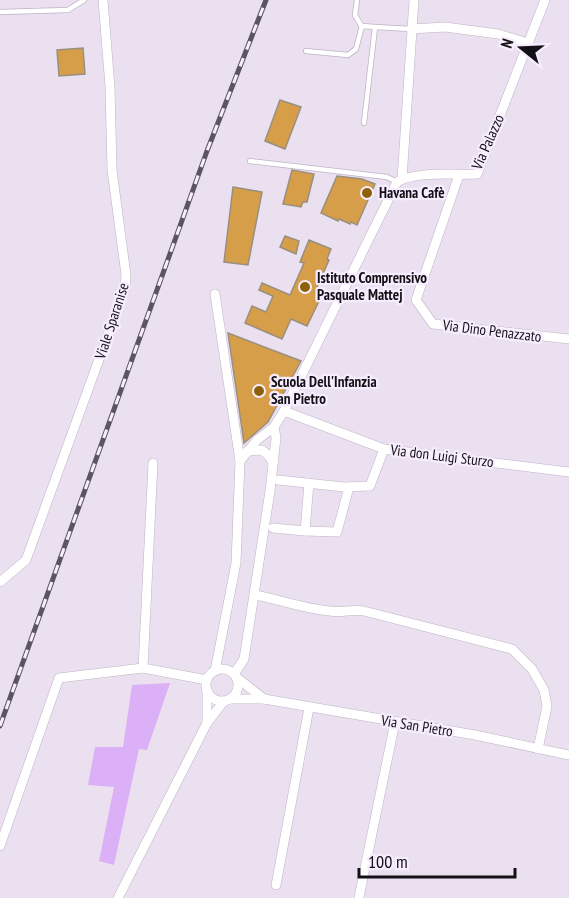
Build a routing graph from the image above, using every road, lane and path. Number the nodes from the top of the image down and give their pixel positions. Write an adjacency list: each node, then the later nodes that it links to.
1 (84, 0): 6 (lane)
2 (103, 0): 31 (street, Viale Sparanise)
3 (357, 0): 7 (lane)
4 (414, 0): 9 (street)
5 (545, 0): 10 (street, Via Palazzo)
6 (0, 12)
7 (362, 27): 8 (lane); 11 (lane)
8 (375, 27): 9 (lane); 12 (lane)
9 (411, 29): 10 (street); 15 (street)
10 (528, 43): 14 (street, Via Palazzo)
11 (306, 51)
12 (364, 123)
13 (250, 161): 15 (lane)
14 (459, 175): 15 (street, Via Palazzo); 17 (street, Via Dino Penazzato)
15 (399, 180): 18 (street)
16 (215, 294): 22 (street)
17 (569, 339)
18 (284, 411): 19 (street); 20 (street, Via don Luigi Sturzo)
19 (274, 427): 21 (street); 24 (street)
20 (384, 449): 25 (street, Via don Luigi Sturzo); 28 (street)
21 (247, 451): 22 (street); 24 (street)
22 (240, 460): 34 (street)
23 (153, 463): 33 (street)
24 (273, 463): 32 (street)
25 (569, 472)
26 (278, 480): 27 (street)
27 (309, 483): 28 (street); 30 (street)
28 (349, 486): 30 (street)
29 (273, 528): 30 (street)
30 (305, 531)
31 (0, 582)
32 (254, 595): 35 (street); 42 (street)
33 (143, 668): 36 (street); 44 (street)
34 (215, 671): 35 (street); 36 (street)
35 (235, 675): 37 (street, Via San Pietro); 38 (street)
36 (207, 685): 38 (street); 41 (street)
37 (264, 699): 38 (street, Via San Pietro); 39 (street, Via San Pietro)
38 (227, 700): 41 (street)
39 (309, 708): 40 (street, Via San Pietro); 45 (street)
40 (395, 722): 42 (street, Via San Pietro); 46 (street)
41 (207, 723): 47 (street)
42 (538, 749): 43 (street, Via San Pietro)
43 (569, 755)
44 (0, 844)
45 (276, 885)
46 (359, 897)
47 (118, 898)

